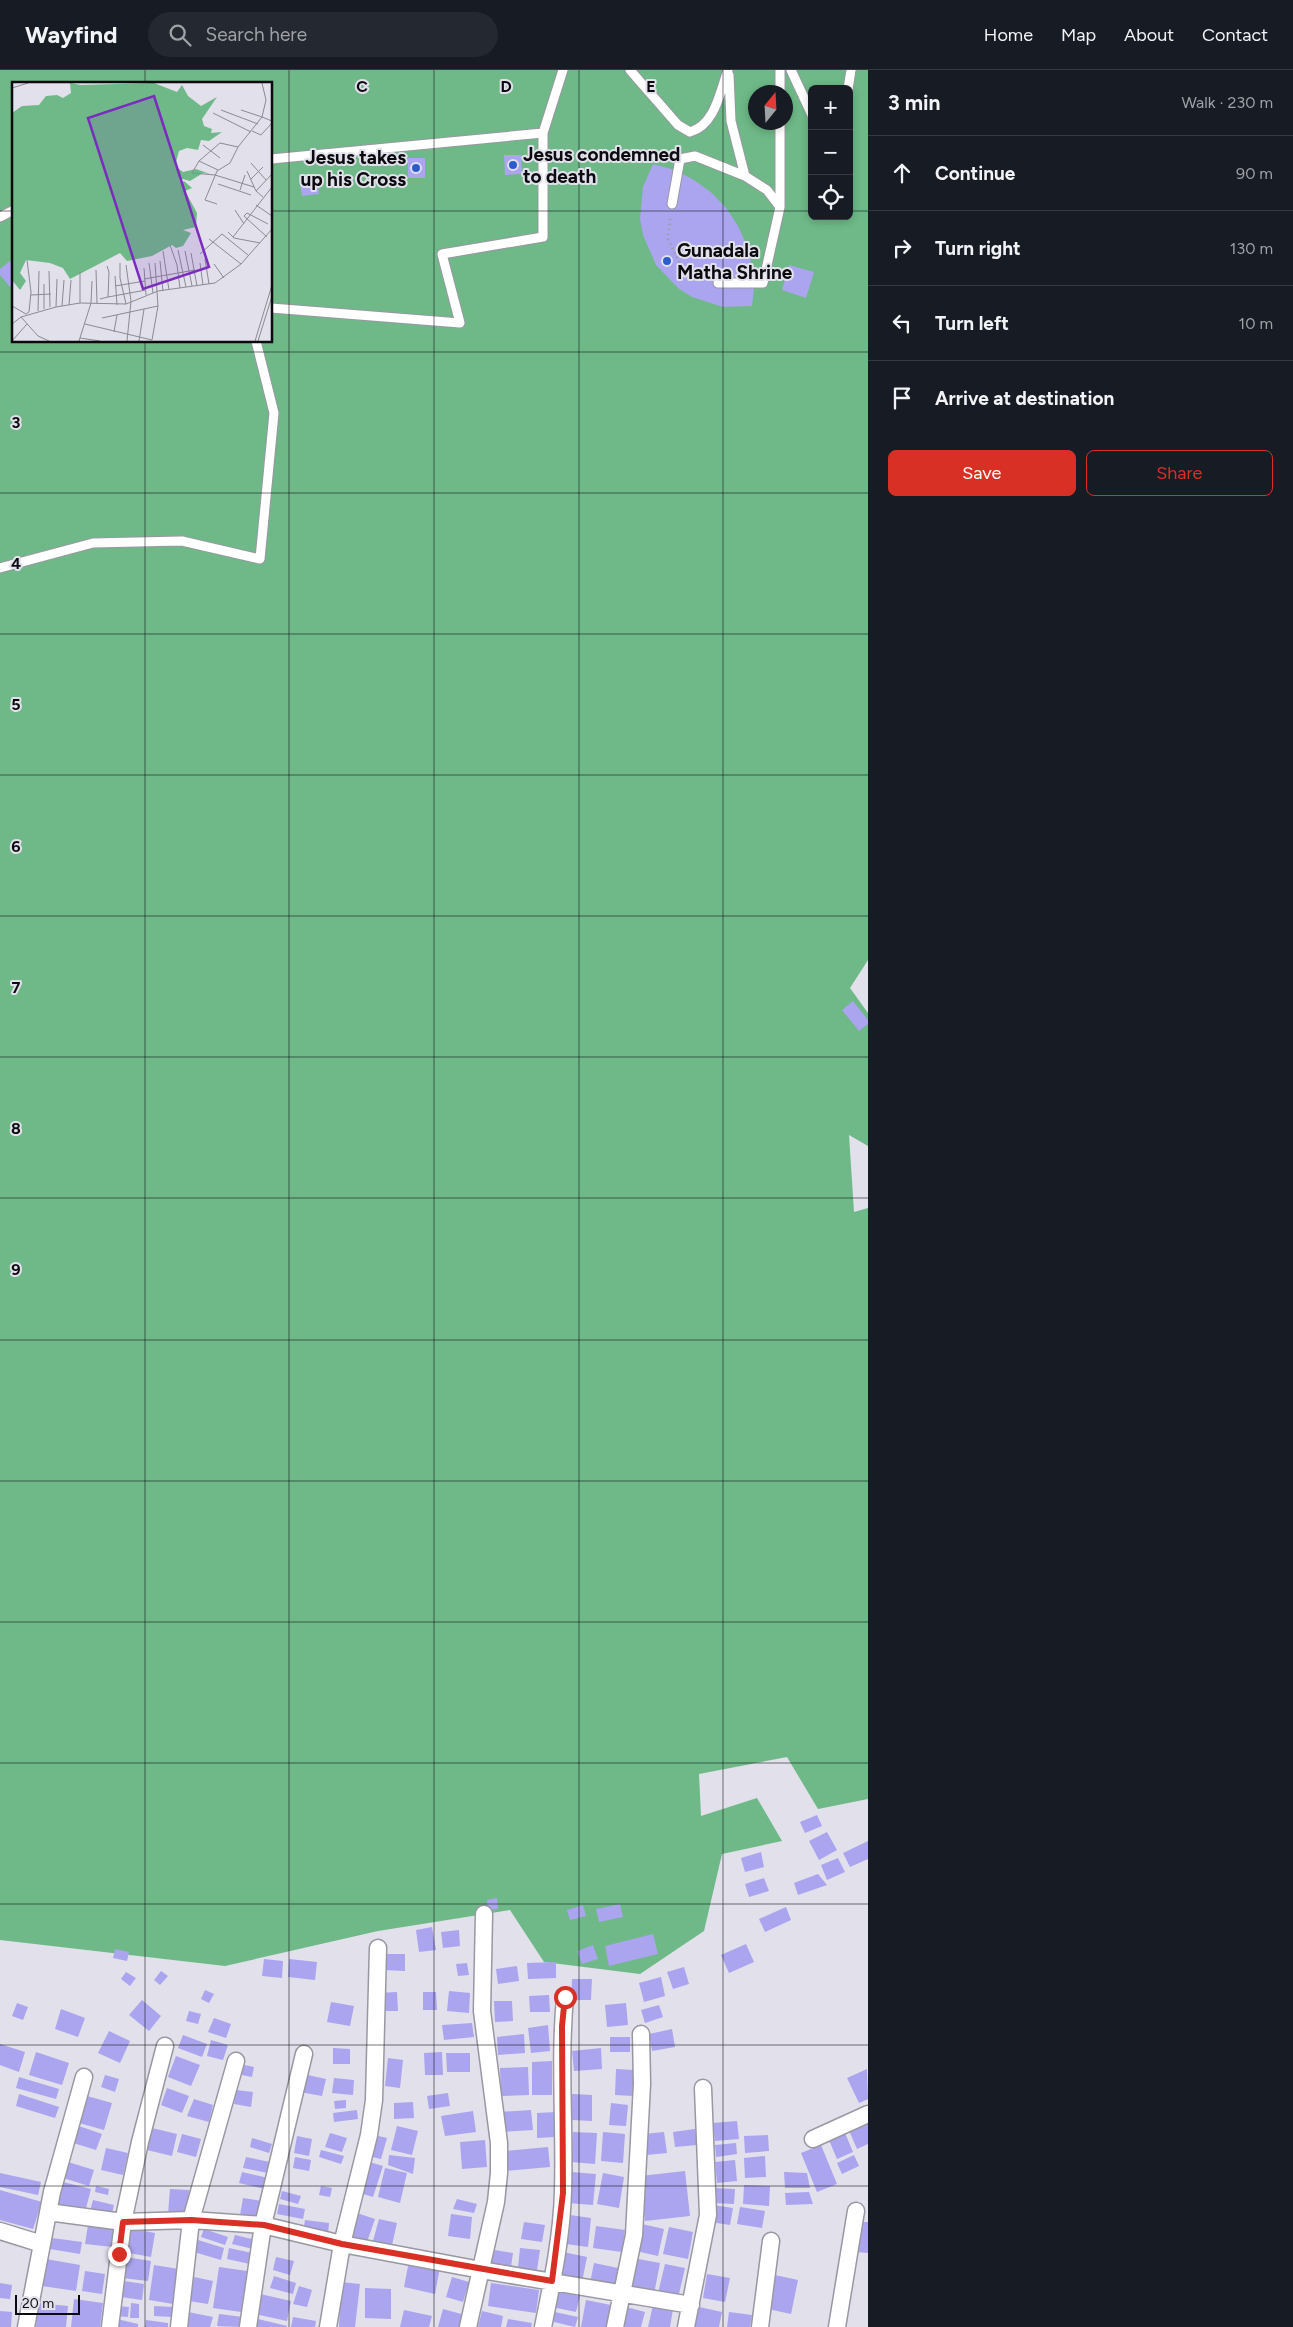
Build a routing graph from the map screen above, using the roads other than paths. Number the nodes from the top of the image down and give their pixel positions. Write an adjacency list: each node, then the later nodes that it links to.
1 (563, 70): 11 (lane)
2 (630, 70): 3 (lane)
3 (729, 70): 13 (lane)
4 (780, 70): 7 (lane)
5 (791, 70): 9 (lane)
6 (851, 70): 8 (lane)
7 (780, 85)
8 (849, 85)
9 (808, 106)
10 (780, 130): 15 (lane)
11 (543, 133): 12 (lane); 19 (lane)
12 (272, 159)
13 (745, 176): 14 (lane); 15 (lane)
14 (672, 204)
15 (780, 207): 18 (lane)
16 (12, 211): 17 (lane)
17 (0, 217)
18 (718, 283)
19 (272, 308)
20 (256, 342): 21 (lane)
21 (0, 568)
22 (484, 1914): 42 (street)
23 (378, 1948): 41 (street)
24 (565, 1997): 43 (street)
25 (642, 2034): 44 (street)
26 (165, 2046): 36 (street)
27 (304, 2054): 37 (street)
28 (236, 2061): 35 (street)
29 (84, 2077): 33 (street)
30 (703, 2088): 45 (street)
31 (868, 2114): 32 (street)
32 (813, 2138)
33 (48, 2212): 36 (street); 40 (street)
34 (856, 2212): 56 (street)
35 (191, 2220): 36 (street); 37 (street); 48 (street)
36 (123, 2222): 47 (street)
37 (264, 2225): 41 (street); 49 (street)
38 (0, 2231): 40 (street)
39 (771, 2241): 55 (street)
40 (42, 2244): 46 (street)
41 (342, 2244): 42 (street); 50 (street)
42 (481, 2270): 43 (street); 51 (street)
43 (552, 2281): 44 (street); 52 (street)
44 (621, 2292): 45 (street); 53 (street)
45 (691, 2305): 54 (street)
46 (26, 2327)
47 (110, 2327)
48 (179, 2327)
49 (248, 2327)
50 (328, 2327)
51 (468, 2327)
52 (543, 2327)
53 (615, 2327)
54 (686, 2327)
55 (760, 2327)
56 (837, 2327)

